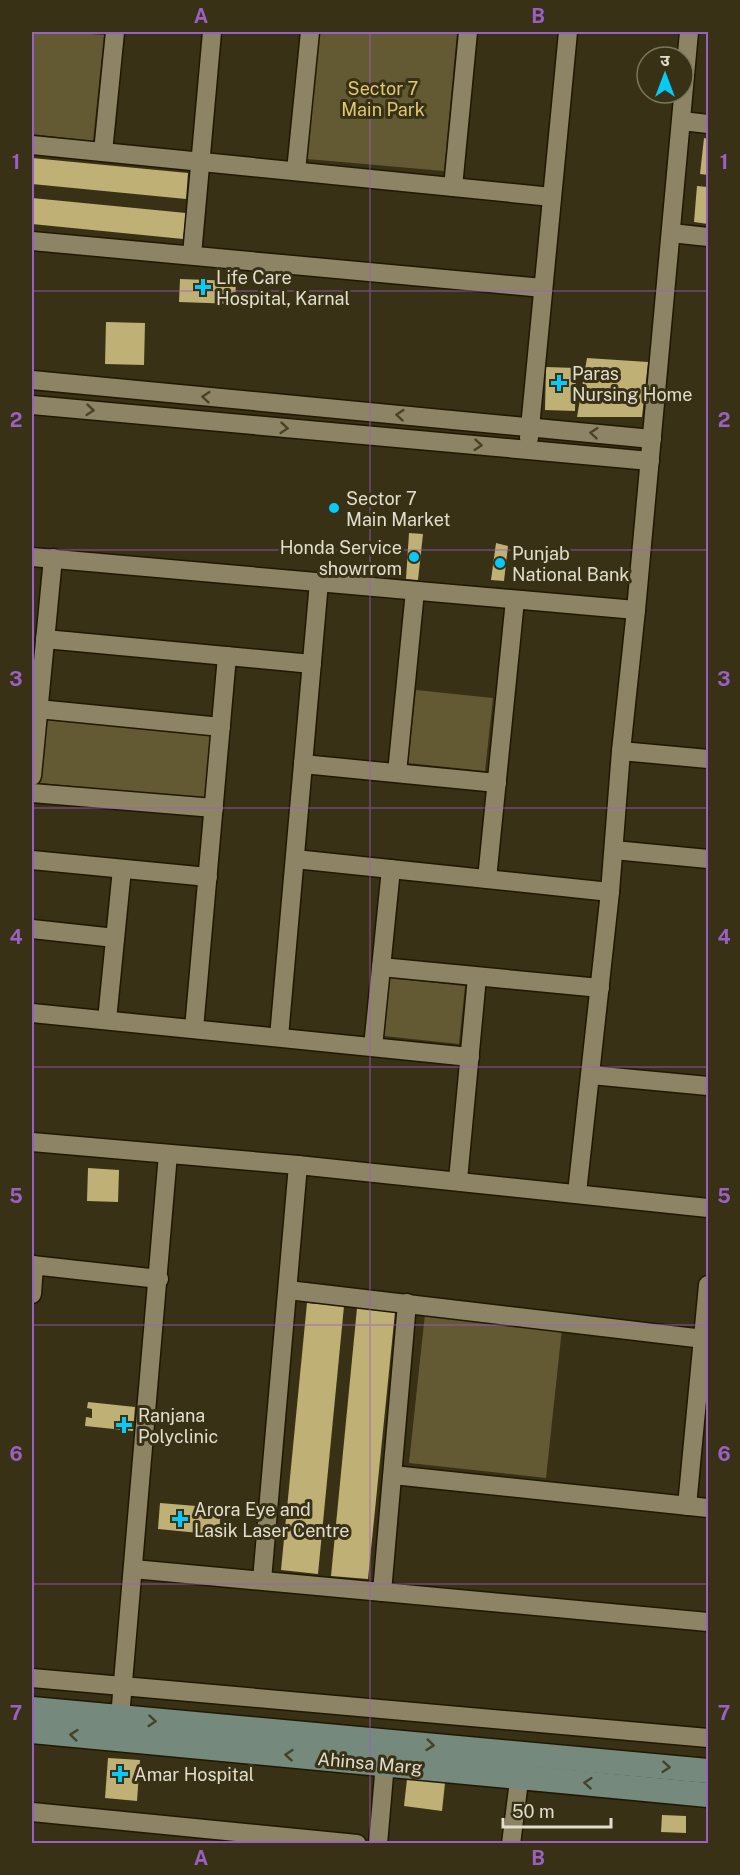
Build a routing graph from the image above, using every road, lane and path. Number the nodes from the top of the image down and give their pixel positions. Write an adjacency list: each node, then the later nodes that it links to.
1 (114, 32): 10 (street)
2 (212, 32): 11 (street)
3 (310, 32): 12 (street)
4 (468, 32): 13 (street)
5 (568, 32): 14 (street)
6 (689, 32): 7 (street)
7 (682, 121): 8 (street); 15 (street)
8 (708, 124)
9 (32, 145): 10 (street)
10 (103, 152): 11 (street)
11 (200, 162): 12 (street); 18 (street)
12 (296, 171): 13 (street)
13 (453, 187): 14 (street)
14 (552, 197): 19 (street)
15 (672, 233): 16 (street); 27 (street)
16 (708, 237)
17 (32, 241): 18 (street)
18 (192, 255): 19 (street)
19 (543, 288): 25 (street)
20 (32, 380): 21 (street)
21 (129, 389): 23 (street, one-way to 21); 24 (street)
22 (32, 405): 24 (street, one-way to 24)
23 (342, 409): 25 (street, one-way to 23); 26 (street)
24 (126, 413): 26 (street, one-way to 26)
25 (530, 427): 27 (street, one-way to 25); 28 (street)
26 (338, 432): 28 (street, one-way to 28)
27 (652, 439): 29 (street)
28 (528, 449): 29 (street)
29 (650, 460): 35 (street)
30 (32, 556): 31 (street)
31 (53, 558): 32 (street); 36 (street)
32 (319, 582): 33 (street); 38 (street)
33 (415, 591): 34 (street); 44 (street)
34 (515, 600): 35 (street); 46 (street)
35 (636, 610): 41 (street)
36 (45, 639): 37 (street); 39 (street)
37 (227, 656): 38 (street); 40 (street)
38 (312, 664): 43 (street)
39 (38, 709): 40 (street); 45 (street)
40 (221, 727): 48 (street)
41 (621, 751): 42 (street); 49 (street)
42 (708, 759)
43 (303, 764): 44 (street); 50 (street)
44 (397, 773): 46 (street)
45 (32, 776)
46 (496, 783): 56 (street)
47 (32, 793): 48 (street)
48 (214, 808): 55 (street)
49 (614, 850): 51 (street); 57 (street)
50 (295, 859): 54 (street); 66 (street)
51 (708, 859)
52 (32, 860): 53 (street)
53 (122, 869): 55 (street); 59 (street)
54 (391, 869): 56 (street); 60 (street)
55 (208, 877): 65 (street)
56 (487, 879): 57 (street)
57 (609, 892): 62 (street)
58 (32, 929): 59 (street)
59 (115, 938): 64 (street)
60 (381, 967): 61 (street); 67 (street)
61 (477, 977): 62 (street); 68 (street)
62 (600, 988): 69 (street)
63 (32, 1013): 64 (street)
64 (107, 1020): 65 (street)
65 (194, 1029): 66 (street)
66 (279, 1037): 67 (street)
67 (373, 1047): 68 (street)
68 (470, 1057): 74 (street)
69 (591, 1075): 70 (street); 75 (street)
70 (708, 1086)
71 (32, 1142): 72 (street)
72 (168, 1154): 73 (street); 78 (street)
73 (298, 1165): 74 (street); 80 (street)
74 (458, 1180): 75 (street)
75 (577, 1193): 76 (street)
76 (708, 1208)
77 (33, 1265): 78 (street); 81 (street)
78 (159, 1279): 87 (street)
79 (708, 1285): 83 (street)
80 (288, 1290): 82 (street); 88 (street)
81 (32, 1294)
82 (407, 1303): 83 (street); 84 (street)
83 (704, 1340): 85 (street)
84 (393, 1475): 85 (street); 89 (street)
85 (687, 1506): 86 (street)
86 (708, 1508)
87 (133, 1569): 88 (street); 92 (street)
88 (262, 1580): 89 (street)
89 (382, 1592): 90 (street)
90 (708, 1622)
91 (32, 1678): 92 (street)
92 (123, 1687): 94 (street); 96 (street)
93 (32, 1709): 94 (street, Ahinsa Marg)
94 (119, 1729): 95 (street, Ahinsa Marg, one-way to 95); 97 (street, Ahinsa Marg)
95 (32, 1731)
96 (708, 1738)
97 (386, 1752): 98 (street, Ahinsa Marg); 103 (street)
98 (520, 1766): 99 (street, Ahinsa Marg, one-way to 99); 100 (street, Ahinsa Marg, one-way to 98); 104 (street)
99 (708, 1771)
100 (708, 1795)
101 (32, 1812): 102 (street)
102 (357, 1844)
103 (378, 1844)
104 (511, 1844)

